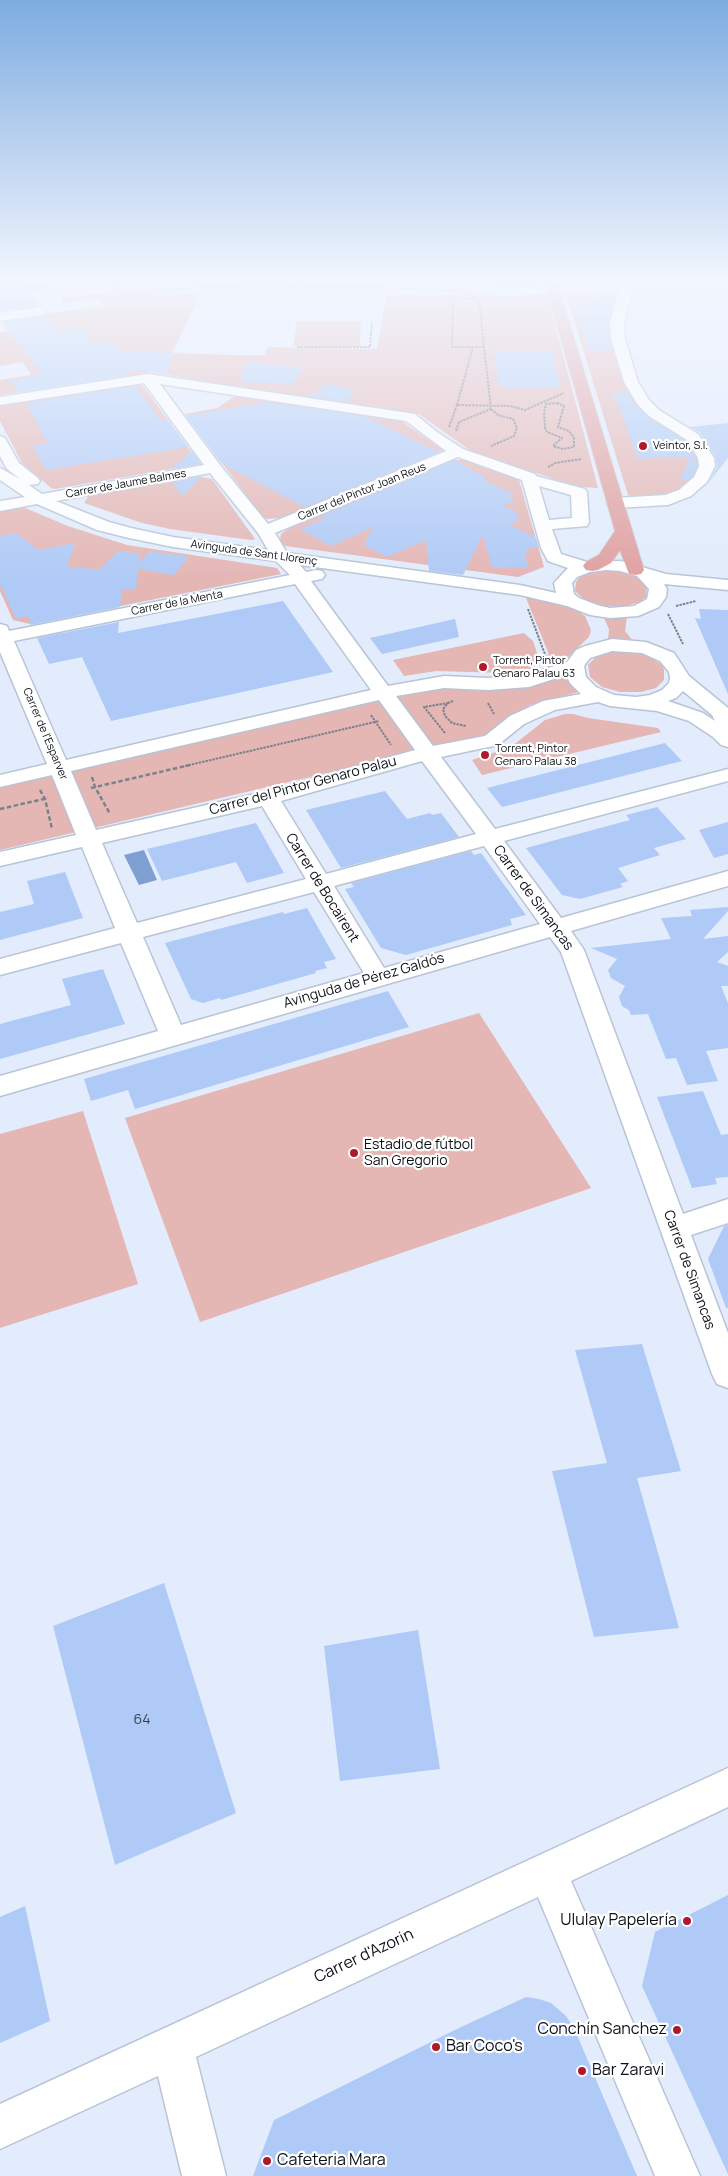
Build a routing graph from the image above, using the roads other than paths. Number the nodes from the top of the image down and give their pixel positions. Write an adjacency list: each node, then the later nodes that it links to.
1 (132, 381): 6 (street)
2 (150, 381): 9 (street, Carrer de Simancas)
3 (165, 381): 8 (street)
4 (580, 381): 13 (main road)
5 (631, 381): 13 (street)
6 (0, 401)
7 (0, 441): 12 (street)
8 (458, 452): 11 (street); 16 (street, Carrer del Pintor Joan Reus)
9 (214, 468): 12 (street, Carrer de Jaume Balmes); 16 (street, Carrer de Simancas)
10 (0, 473): 12 (street, Avinguda de Sant Llorenç)
11 (530, 481): 15 (street); 15 (street)
12 (46, 498): 14 (street, Carrer de Jaume Balmes); 18 (street, Avinguda de Sant Llorenç)
13 (615, 503): 17 (main road)
14 (0, 506)
15 (544, 525): 19 (street)
16 (265, 531): 18 (street, Carrer de Simancas)
17 (622, 532): 19 (main road); 21 (main road)
18 (281, 557): 20 (street, Avinguda de Sant Llorenç); 22 (street, Carrer de Simancas)
19 (590, 566): 21 (street); 23 (street)
20 (353, 567): 22 (street, Carrer de la Menta); 25 (street, Avinguda de Sant Llorenç)
21 (640, 572): 24 (street); 27 (street)
22 (300, 579): 29 (street, Carrer de la Menta); 33 (street, Carrer de Simancas)
23 (563, 582): 25 (street, Avinguda de Sant Llorenç); 26 (street)
24 (726, 588): 27 (street); 27 (street)
25 (522, 590): 26 (street, Avinguda de Sant Llorenç)
26 (573, 602): 28 (street, Avinguda de Sant Llorenç)
27 (649, 604): 28 (street); 30 (street)
28 (597, 630): 30 (street); 31 (street)
29 (1, 635): 39 (street, Carrer de l'Esparver)
30 (646, 648): 32 (street)
31 (574, 666): 33 (street); 34 (street)
32 (680, 678): 35 (street); 36 (street)
33 (384, 693): 38 (street, Carrer de Simancas); 39 (street)
34 (599, 696): 35 (street); 38 (street, Carrer del Pintor Genaro Palau)
35 (636, 702): 37 (street)
36 (726, 717)
37 (728, 741)
38 (427, 754): 42 (street, Carrer del Pintor Genaro Palau); 43 (street, Carrer de Simancas)
39 (59, 768): 41 (street); 44 (street, Carrer de l'Esparver)
40 (728, 775): 43 (street)
41 (0, 781)
42 (268, 798): 44 (street, Carrer del Pintor Genaro Palau); 47 (street, Carrer de Bocairent)
43 (488, 837): 47 (street); 48 (street, Carrer de Simancas)
44 (88, 840): 45 (street, Carrer del Pintor Genaro Palau); 49 (street, Carrer de l'Esparver)
45 (0, 859)
46 (728, 878): 48 (street, Avinguda de Pérez Galdós)
47 (319, 882): 49 (street); 51 (street, Carrer de Bocairent)
48 (556, 926): 51 (street, Avinguda de Pérez Galdós); 55 (street, Carrer de Simancas)
49 (128, 934): 50 (street); 52 (street, Carrer de l'Esparver)
50 (0, 967)
51 (378, 978): 52 (street, Avinguda de Pérez Galdós)
52 (173, 1036): 53 (street, Avinguda de Pérez Galdós)
53 (0, 1086)
54 (728, 1211): 55 (street)
55 (674, 1229): 56 (street, Carrer de Simancas)
56 (728, 1374)
57 (728, 1786): 58 (street, Carrer d'Azorin)
58 (547, 1871): 59 (street, Carrer d'Azorin); 62 (street)
59 (172, 2046): 60 (street, Carrer d'Azorin); 61 (street)
60 (0, 2127)
61 (204, 2176)
62 (678, 2176)

